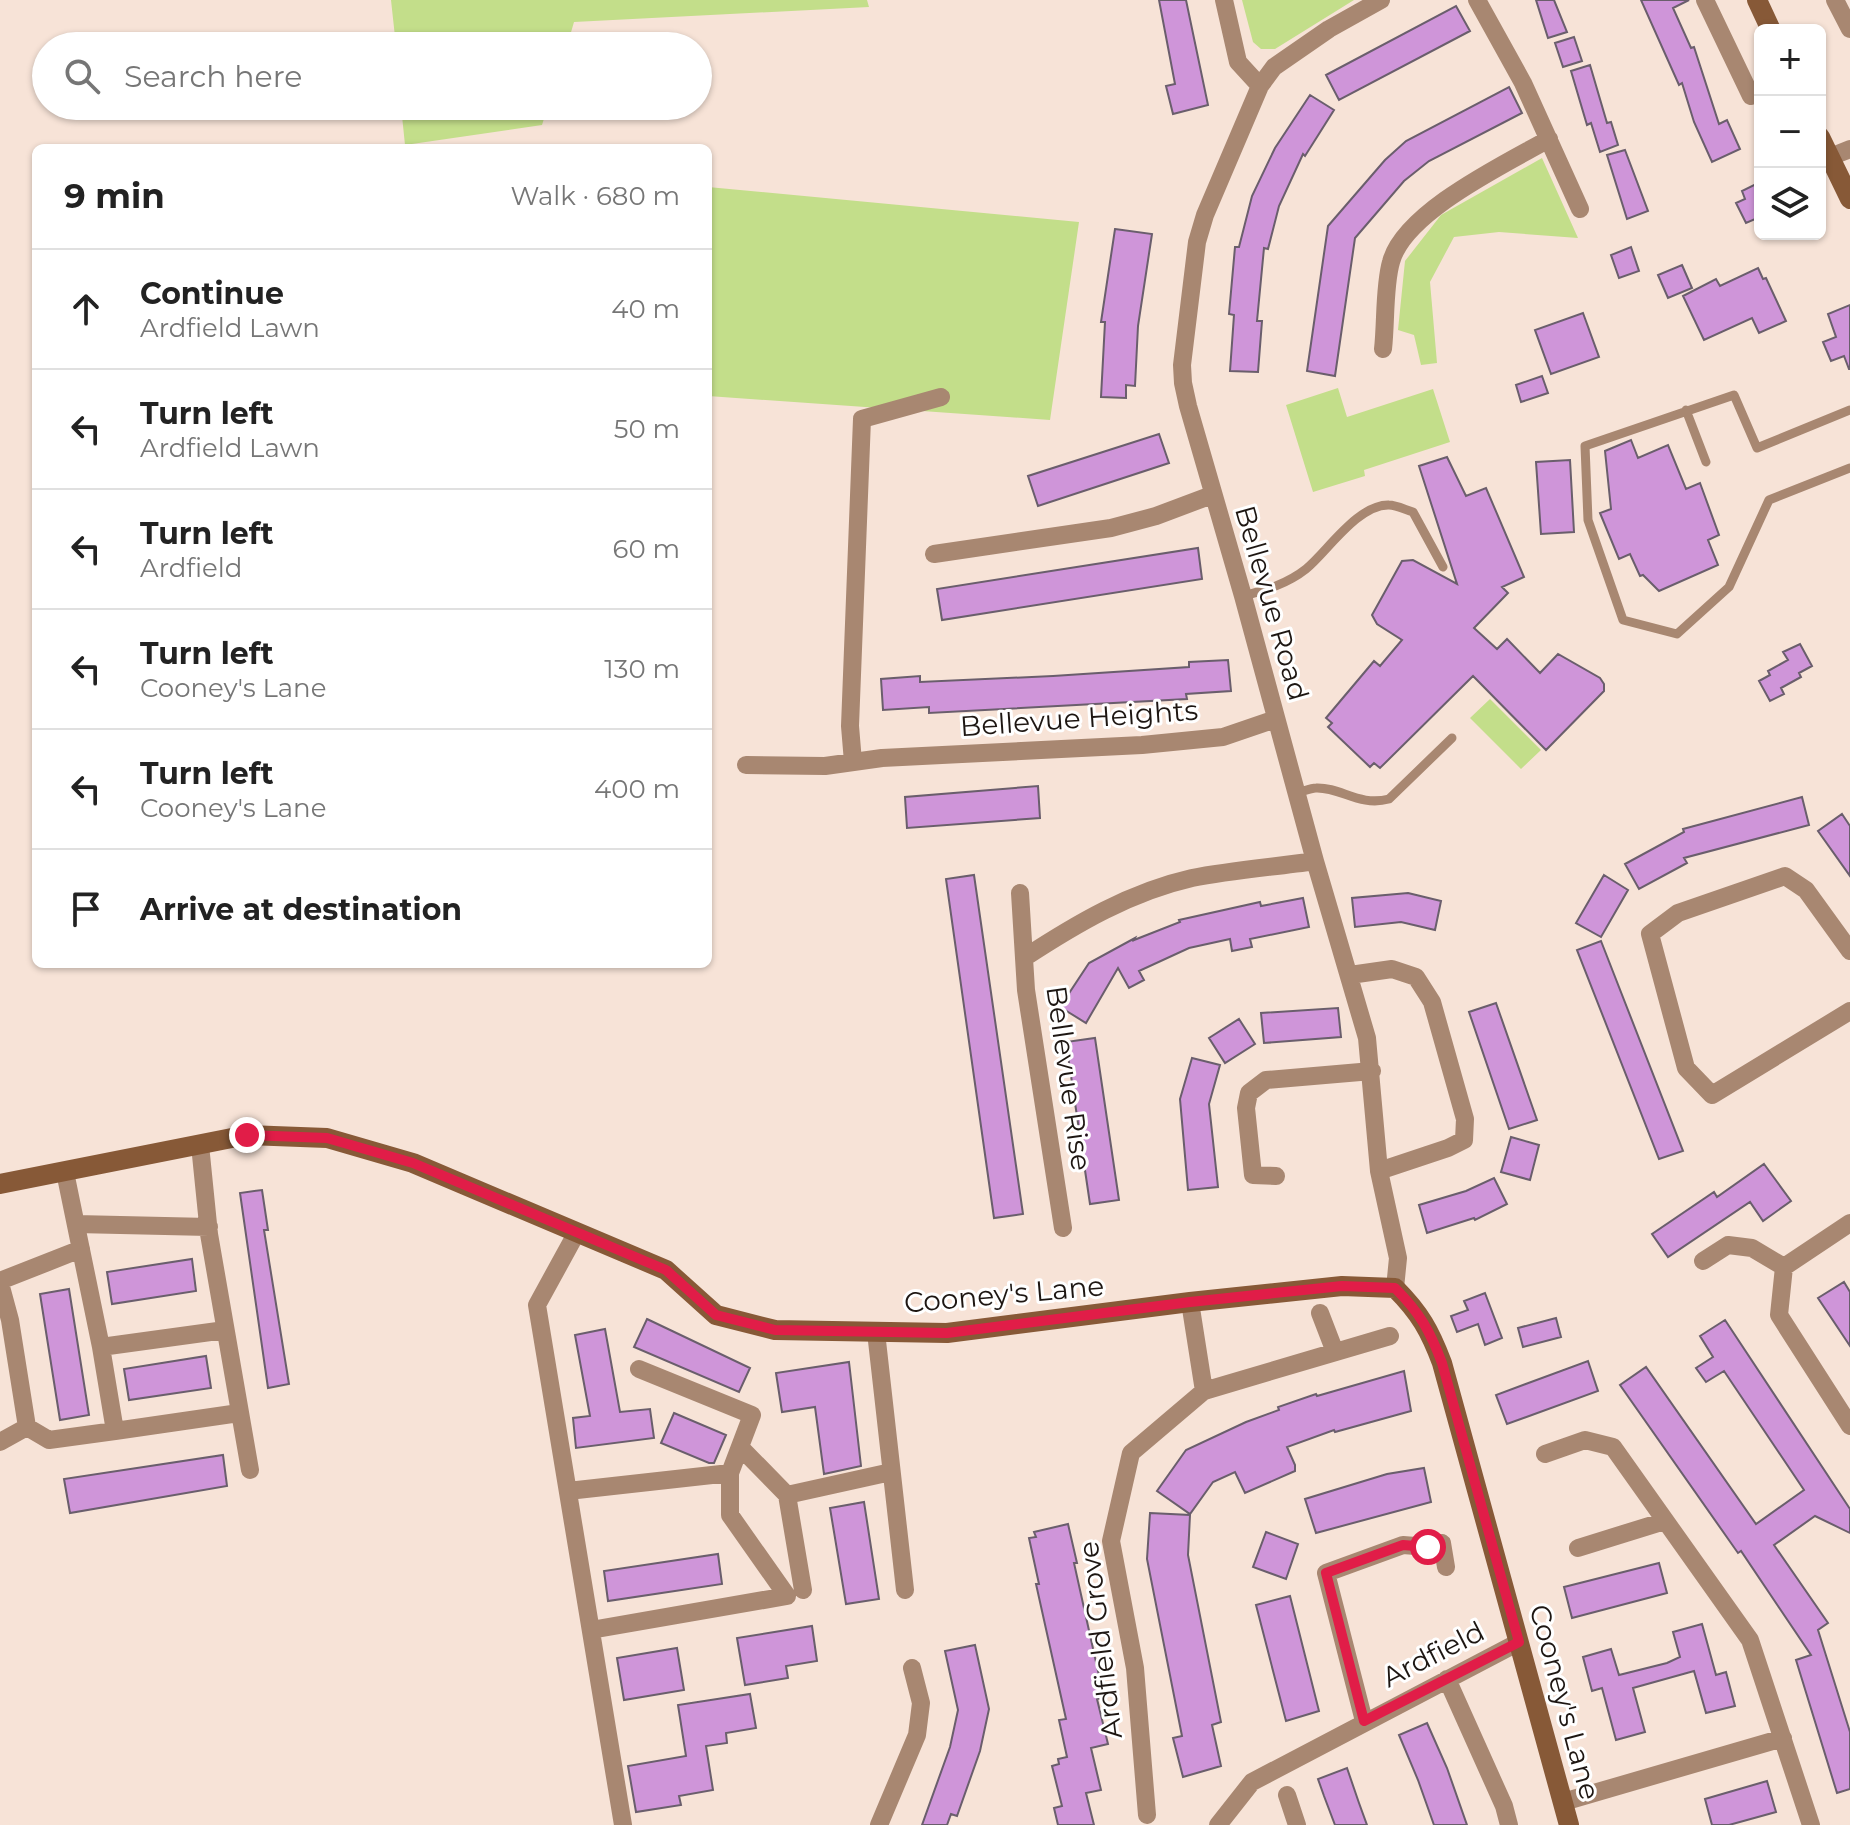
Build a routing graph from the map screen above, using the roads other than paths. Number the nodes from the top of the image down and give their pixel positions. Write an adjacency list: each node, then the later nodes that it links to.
1 (1224, 0): 9 (street)
2 (1381, 0): 9 (street, Bellevue Road)
3 (1477, 0): 11 (street)
4 (1705, 0): 10 (street)
5 (1757, 0): 7 (street)
6 (1835, 0): 8 (street)
7 (1768, 24)
8 (1850, 28)
9 (1260, 86): 23 (street, Bellevue Road)
10 (1751, 96)
11 (1549, 139): 16 (street); 17 (street)
12 (1826, 149): 14 (street)
13 (1850, 149): 14 (street)
14 (1830, 157): 15 (street)
15 (1850, 199)
16 (1580, 209)
17 (1383, 349)
18 (941, 397): 29 (street)
19 (1686, 410): 20 (lane); 21 (lane); 22 (lane)
20 (1850, 410)
21 (1706, 462)
22 (1850, 468)
23 (1212, 495): 24 (street); 26 (street, Bellevue Road)
24 (934, 554)
25 (1443, 567): 26 (lane)
26 (1243, 596): 27 (street, Bellevue Road)
27 (1276, 719): 29 (street, Bellevue Heights); 31 (street, Bellevue Road)
28 (1452, 738): 31 (lane)
29 (853, 762): 30 (street, Bellevue Heights)
30 (746, 765)
31 (1296, 793): 32 (street, Bellevue Road)
32 (1315, 861): 35 (street, Bellevue Rise); 36 (street, Bellevue Road)
33 (1020, 893): 35 (street)
34 (1850, 951): 37 (street)
35 (1024, 958): 47 (street, Bellevue Rise)
36 (1350, 975): 38 (street, Bellevue Road); 40 (street)
37 (1850, 1011)
38 (1372, 1071): 40 (street, Bellevue Road); 42 (street)
39 (200, 1145): 41 (street, Cooney's Lane); 46 (street); 48 (street, Cooney's Lane)
40 (1379, 1171): 53 (street, Bellevue Road)
41 (65, 1172): 43 (street, Cooney's Lane); 45 (street)
42 (1276, 1176)
43 (0, 1184)
44 (1850, 1223): 51 (street)
45 (76, 1224): 46 (street); 49 (street)
46 (209, 1227): 56 (street)
47 (1063, 1228)
48 (577, 1232): 57 (street, Cooney's Lane); 73 (street)
49 (81, 1249): 52 (street); 59 (street)
50 (1703, 1261): 51 (street)
51 (1784, 1267): 64 (street)
52 (0, 1282): 65 (street)
53 (1395, 1288): 54 (street, Cooney's Lane); 81 (street, Cooney's Lane)
54 (1190, 1302): 57 (street, Cooney's Lane); 62 (street)
55 (1320, 1313): 60 (street)
56 (225, 1330): 59 (street); 63 (street)
57 (876, 1332): 71 (street)
58 (1390, 1336): 60 (street, Ardfield Grove)
59 (101, 1347): 66 (street)
60 (1335, 1352): 62 (street, Ardfield Grove)
61 (639, 1369): 68 (street)
62 (1204, 1391): 88 (street, Ardfield Grove)
63 (239, 1413): 66 (street); 70 (street)
64 (1850, 1426)
65 (27, 1427): 66 (street); 67 (street)
66 (115, 1431)
67 (0, 1442)
68 (740, 1447): 72 (street); 74 (street)
69 (1545, 1454): 75 (street)
70 (250, 1470)
71 (891, 1472): 74 (street); 79 (street)
72 (730, 1473): 73 (street); 80 (street)
73 (568, 1491): 80 (street)
74 (787, 1495): 78 (street)
75 (1665, 1521): 76 (street); 85 (street)
76 (1578, 1548)
77 (1446, 1567): 84 (street)
78 (803, 1590)
79 (905, 1590)
80 (591, 1630): 89 (street)
81 (1519, 1642): 83 (street, Ardfield); 87 (street, Cooney's Lane)
82 (912, 1668): 90 (street)
83 (1447, 1679): 84 (street, Ardfield); 93 (street)
84 (1364, 1721): 91 (street, Ardfield)
85 (1783, 1738): 87 (street); 95 (street)
86 (1287, 1795): 92 (street)
87 (1563, 1802): 94 (street, Cooney's Lane)
88 (1147, 1815)
89 (623, 1825)
90 (879, 1825)
91 (1218, 1825)
92 (1297, 1825)
93 (1509, 1825)
94 (1569, 1825)
95 (1811, 1825)

